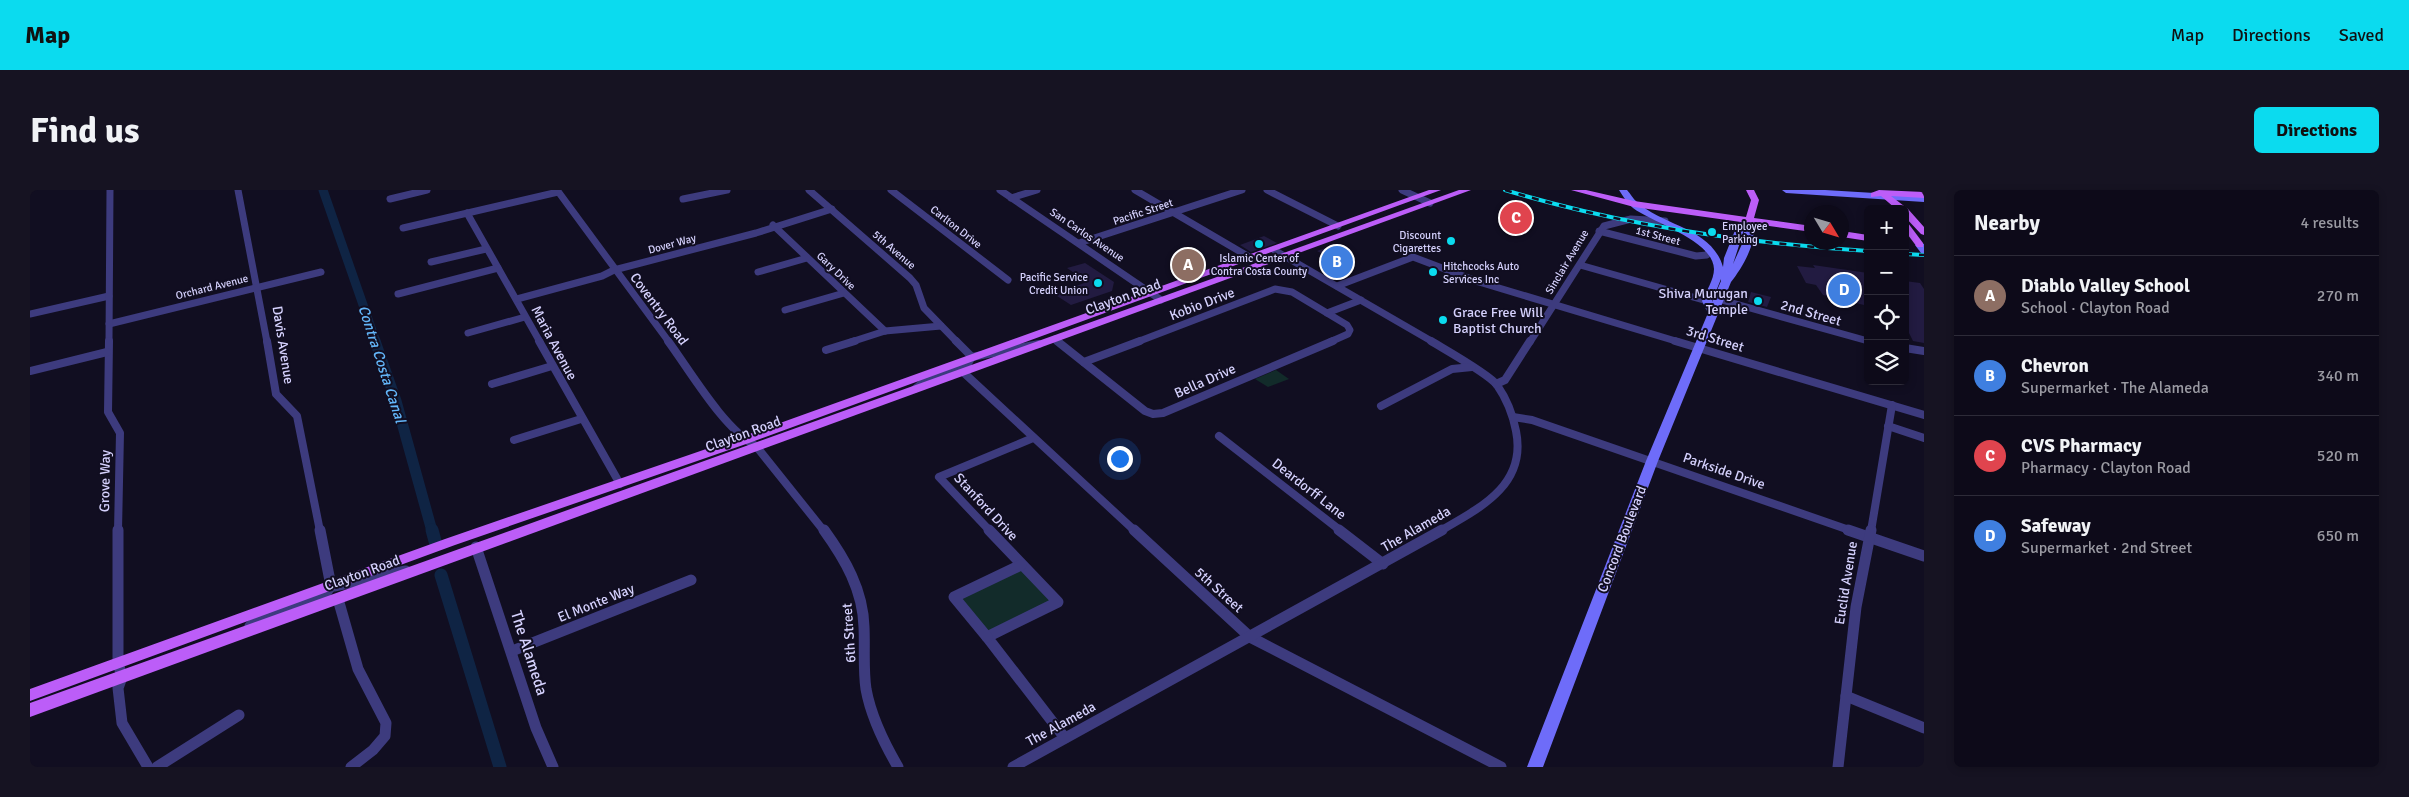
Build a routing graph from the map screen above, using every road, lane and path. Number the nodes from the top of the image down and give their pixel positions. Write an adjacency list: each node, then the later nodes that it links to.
1 (110, 190): 68 (street, Grove Way)
2 (238, 190): 64 (street, Davis Avenue)
3 (428, 190): 24 (street)
4 (727, 190): 25 (street)
5 (808, 190): 31 (street, 5th Avenue)
6 (891, 190): 62 (street, Carlton Drive)
7 (1000, 190): 23 (street, San Carlos Avenue)
8 (1037, 190): 23 (street)
9 (1135, 190): 33 (street)
10 (1242, 190): 33 (street, Pacific Street)
11 (1267, 190): 39 (street)
12 (1402, 190): 22 (street)
13 (1437, 190): 22 (main road, Clayton Road)
14 (1467, 190): 27 (main road, Clayton Road)
15 (1575, 190): 28 (main road)
16 (1623, 190): 28 (street)
17 (1750, 190): 37 (main road, Concord Boulevard)
18 (1786, 190): 20 (street)
19 (557, 191): 32 (street); 59 (street, Coventry Road)
20 (1878, 193): 21 (main road); 26 (street); 29 (main road); 30 (main road)
21 (1924, 195)
22 (1417, 197): 27 (street); 39 (main road, Clayton Road)
23 (1011, 198): 47 (street, San Carlos Avenue)
24 (390, 199)
25 (683, 199)
26 (1924, 199)
27 (1430, 203): 53 (main road, Clayton Road)
28 (1634, 204): 36 (street); 37 (main road)
29 (1888, 205)
30 (1896, 205)
31 (832, 209): 38 (street, Dover Way); 80 (street, 5th Avenue)
32 (467, 213): 40 (street); 50 (street, Maria Avenue)
33 (1173, 213): 47 (street, Pacific Street); 55 (street)
34 (1909, 216): 44 (main road)
35 (1631, 219): 36 (street, Sinclair Avenue); 43 (street, Sinclair Avenue)
36 (1665, 221): 52 (street)
37 (1749, 221): 41 (main road); 70 (street, Concord Boulevard)
38 (773, 226): 54 (street, Gary Drive); 59 (street, Dover Way)
39 (1338, 226): 51 (main road, Clayton Road)
40 (403, 228)
41 (1804, 228)
42 (1909, 230): 49 (main road)
43 (1599, 231): 52 (street, 1st Street); 57 (street, Sinclair Avenue)
44 (1924, 232)
45 (1849, 235): 46 (main road)
46 (1864, 237)
47 (1079, 244): 66 (street, San Carlos Avenue)
48 (1909, 244): 49 (main road)
49 (1923, 247)
50 (486, 249): 56 (street); 58 (street, Maria Avenue)
51 (1274, 250): 53 (street, The Alameda); 55 (main road, Clayton Road)
52 (1709, 251): 74 (street, Concord Boulevard)
53 (1285, 256): 63 (street, The Alameda); 71 (main road, Clayton Road)
54 (807, 258): 61 (street); 65 (street, Gary Drive)
55 (1251, 258): 66 (main road, Clayton Road)
56 (431, 262)
57 (1580, 265): 73 (street, Sinclair Avenue); 74 (street)
58 (498, 268): 67 (street); 69 (street, Maria Avenue)
59 (614, 270): 69 (street, Dover Way); 110 (street, Coventry Road)
60 (321, 272): 64 (street, Orchard Avenue)
61 (758, 272)
62 (1008, 280)
63 (1338, 286): 72 (street, The Alameda); 73 (street, 3rd Street)
64 (258, 287): 79 (street, Orchard Avenue); 120 (street, Davis Avenue)
65 (844, 293): 75 (street); 81 (street, Gary Drive)
66 (1151, 293): 71 (street, San Carlos Avenue); 91 (main road, Clayton Road)
67 (398, 294)
68 (109, 296): 77 (street); 79 (street, Grove Way)
69 (517, 299): 78 (street, Maria Avenue)
70 (1718, 299): 74 (street, Concord Boulevard); 84 (street, 2nd Street)
71 (1161, 300): 83 (main road, Clayton Road)
72 (1361, 300): 76 (street); 94 (street, The Alameda)
73 (1555, 304): 86 (street, 3rd Street); 98 (street, Sinclair Avenue)
74 (1710, 307): 86 (street, Concord Boulevard)
75 (785, 310)
76 (1327, 313): 92 (street, Kobio Drive); 92 (street, Bella Drive)
77 (30, 314)
78 (525, 317): 82 (street); 93 (street, Maria Avenue)
79 (109, 324): 90 (street, Grove Way)
80 (941, 326): 81 (street); 91 (street, 5th Avenue)
81 (885, 331): 88 (street)
82 (468, 333)
83 (1055, 339): 85 (main road, Clayton Road); 92 (street, Bella Drive)
84 (1864, 340)
85 (1040, 344): 91 (street); 96 (main road, Clayton Road)
86 (1698, 347): 100 (street, 3rd Street); 111 (street, Concord Boulevard)
87 (1909, 348): 89 (street)
88 (826, 350)
89 (1924, 350)
90 (107, 352): 95 (street); 126 (street, Grove Way)
91 (972, 357): 99 (street); 110 (main road, Clayton Road)
92 (1084, 362)
93 (552, 366): 97 (street); 104 (street, Maria Avenue)
94 (1472, 366): 98 (street, The Alameda); 101 (street)
95 (30, 370)
96 (963, 372): 99 (main road, Clayton Road); 107 (street, 5th Street)
97 (492, 384)
98 (1496, 384): 103 (street, The Alameda)
99 (914, 390): 110 (main road, Clayton Road)
100 (1892, 405): 102 (street, 3rd Street); 105 (street, Euclid Avenue)
101 (1381, 406)
102 (1924, 415)
103 (1513, 416): 111 (street, Parkside Drive); 116 (street, The Alameda)
104 (581, 419): 109 (street); 112 (street, Maria Avenue)
105 (1888, 426): 108 (street); 113 (street, Euclid Avenue)
106 (1219, 436): 116 (street, Deardorff Lane)
107 (1033, 438): 117 (street, Stanford Drive); 124 (street, 5th Street)
108 (1924, 438)
109 (514, 440)
110 (751, 443): 112 (main road, Clayton Road); 114 (main road, Clayton Road); 137 (street, 6th Street)
111 (1652, 461): 113 (street, Parkside Drive); 140 (street, Concord Boulevard)
112 (620, 484): 120 (main road, Clayton Road)
113 (1868, 536): 115 (street, Parkside Drive); 128 (street, Euclid Avenue)
114 (476, 547): 118 (main road, Clayton Road); 125 (street, The Alameda)
115 (1924, 556)
116 (1383, 564): 124 (street, The Alameda)
117 (1021, 565): 123 (street); 123 (street, Stanford Drive)
118 (417, 569): 120 (street); 121 (main road, Clayton Road)
119 (691, 580): 125 (street, El Monte Way)
120 (331, 586): 122 (street); 126 (main road, Clayton Road)
121 (338, 599): 122 (main road, Clayton Road); 135 (street)
122 (236, 636): 126 (main road, Clayton Road)
123 (987, 637): 132 (street)
124 (1250, 637): 132 (street, The Alameda); 139 (street, 5th Street)
125 (512, 651): 136 (street, The Alameda)
126 (120, 670): 127 (main road, Clayton Road); 129 (main road, Clayton Road); 133 (street, Grove Way)
127 (30, 694)
128 (1846, 696): 131 (street); 141 (street, Euclid Avenue)
129 (30, 710)
130 (239, 714): 134 (street)
131 (1924, 728)
132 (1065, 738): 138 (street, The Alameda)
133 (148, 767)
134 (157, 767)
135 (351, 767)
136 (553, 767)
137 (898, 767)
138 (1012, 767)
139 (1501, 767)
140 (1535, 767)
141 (1838, 767)

